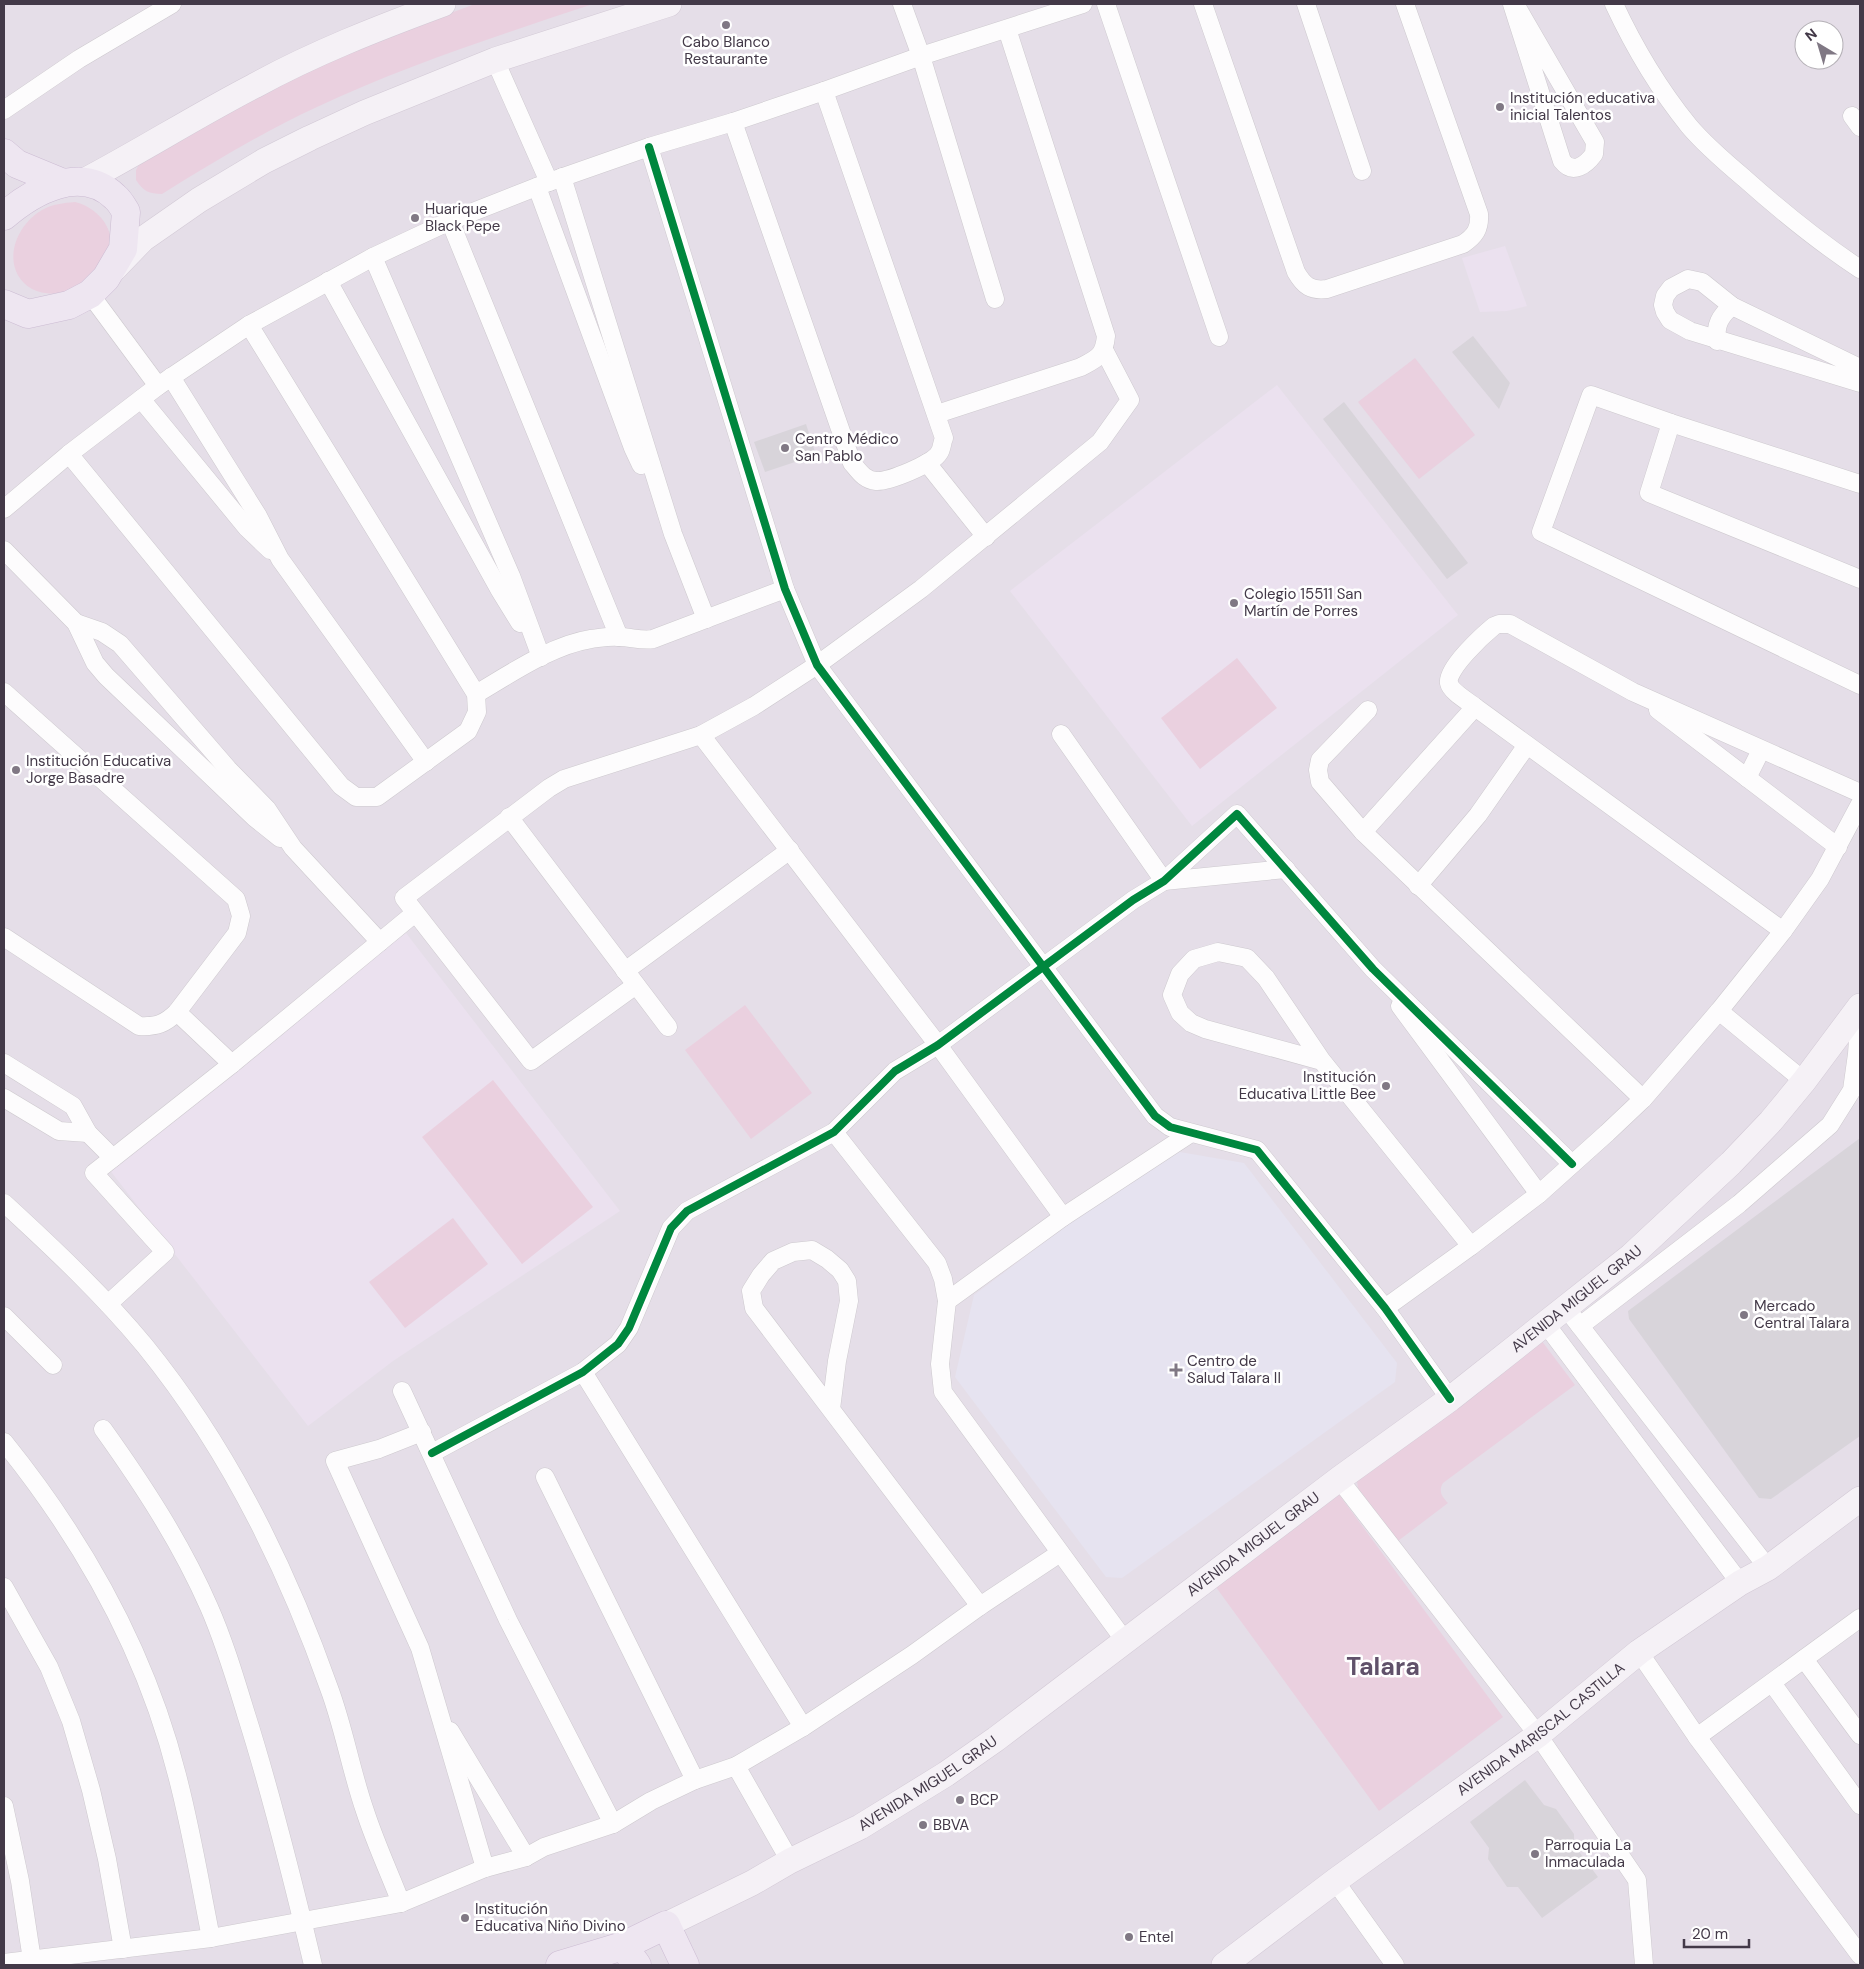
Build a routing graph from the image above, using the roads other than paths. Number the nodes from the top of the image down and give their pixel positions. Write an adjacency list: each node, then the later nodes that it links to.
1 (172, 4): 16 (street)
2 (443, 4): 21 (main road)
3 (669, 4): 14 (main road)
4 (902, 4): 13 (street)
5 (1083, 4): 12 (street)
6 (1106, 4): 33 (street)
7 (1203, 4): 9 (street)
8 (1306, 4): 20 (street)
9 (1405, 4)
10 (1514, 4): 10 (street)
11 (1614, 4): 26 (street)
12 (1007, 29): 13 (street); 35 (street)
13 (921, 56): 15 (street); 29 (street)
14 (495, 60): 22 (street); 28 (main road)
15 (824, 91): 17 (street); 40 (street)
16 (4, 110)
17 (732, 122): 18 (street); 43 (street)
18 (649, 147): 22 (street); 51 (street)
19 (4, 153): 21 (main road)
20 (1362, 171)
21 (73, 182): 23 (main road); 28 (main road)
22 (550, 182): 24 (street); 46 (street); 46 (street)
23 (4, 216)
24 (450, 221): 25 (street); 54 (street)
25 (373, 257): 27 (street); 55 (street)
26 (1860, 269)
27 (328, 281): 32 (street); 55 (street)
28 (98, 286): 31 (main road); 37 (street)
29 (995, 299)
30 (1732, 306): 34 (street); 34 (street); 36 (street)
31 (12, 314)
32 (250, 325): 37 (street); 60 (street)
33 (1219, 337)
34 (1717, 341): 38 (street)
35 (1104, 350): 40 (street); 47 (street)
36 (1860, 368)
37 (164, 381): 39 (street); 49 (street)
38 (1860, 383)
39 (141, 399): 42 (street); 49 (street)
40 (937, 414): 43 (street)
41 (1671, 423): 44 (street); 50 (street); 57 (street)
42 (69, 454): 45 (street); 67 (street)
43 (927, 463): 47 (street)
44 (1860, 484)
45 (4, 509)
46 (673, 534): 52 (street)
47 (986, 537): 56 (street)
48 (4, 550): 53 (street)
49 (280, 559): 67 (street)
50 (1860, 579)
51 (785, 589): 52 (street); 56 (street)
52 (706, 619): 54 (street)
53 (76, 623): 74 (street); 74 (street)
54 (619, 637): 55 (street)
55 (541, 658): 60 (street)
56 (817, 665): 64 (street); 83 (street)
57 (1860, 685)
58 (4, 692): 87 (street)
59 (1634, 692): 61 (street); 66 (street); 68 (street)
60 (476, 694): 67 (street)
61 (1475, 707): 65 (street); 72 (street)
62 (1368, 710): 72 (street)
63 (1061, 734): 77 (street)
64 (701, 735): 71 (street); 75 (street)
65 (1528, 745): 78 (street); 80 (street)
66 (1761, 750): 68 (street); 69 (street)
67 (426, 762)
68 (1747, 778): 73 (street)
69 (1860, 793)
70 (1860, 804): 73 (street)
71 (509, 817): 79 (street); 85 (street)
72 (1363, 832): 78 (street)
73 (1838, 847): 80 (street)
74 (293, 848): 82 (street)
75 (790, 850): 85 (street); 91 (street)
76 (1286, 869): 77 (street); 77 (street); 84 (street)
77 (1164, 881): 83 (street)
78 (1418, 886): 97 (street)
79 (415, 913): 82 (street); 85 (street)
80 (1783, 931): 88 (street)
81 (4, 937): 87 (street)
82 (380, 942): 94 (street)
83 (1044, 966): 91 (street); 100 (street)
84 (1373, 969): 102 (street); 103 (street)
85 (631, 978): 90 (street)
86 (1860, 1006): 95 (main road, AVENIDA MIGUEL GRAU)
87 (177, 1012): 94 (street)
88 (1719, 1012): 95 (street); 97 (street)
89 (1860, 1014): 111 (street)
90 (668, 1027)
91 (938, 1045): 98 (street); 105 (street)
92 (1322, 1061): 92 (street); 106 (street)
93 (4, 1063): 99 (street)
94 (232, 1064): 101 (street)
95 (1804, 1081): 111 (main road, AVENIDA MIGUEL GRAU)
96 (4, 1098): 99 (street)
97 (1643, 1099): 102 (street)
98 (834, 1132): 107 (street); 114 (street)
99 (88, 1133): 101 (street)
100 (1191, 1134): 105 (street); 109 (street)
101 (113, 1158): 108 (street)
102 (1572, 1164): 103 (street)
103 (1539, 1194): 106 (street)
104 (4, 1203): 108 (street)
105 (1063, 1217): 107 (street)
106 (1471, 1246): 109 (street)
107 (947, 1301): 125 (street)
108 (108, 1304): 149 (street)
109 (1385, 1308): 116 (street)
110 (4, 1316): 113 (street)
111 (1573, 1316): 112 (main road, AVENIDA MIGUEL GRAU); 126 (street)
112 (1545, 1323): 116 (main road, AVENIDA MIGUEL GRAU); 127 (street)
113 (52, 1365)
114 (583, 1372): 121 (street); 136 (street)
115 (402, 1391): 119 (street)
116 (1450, 1399): 123 (main road, AVENIDA MIGUEL GRAU)
117 (831, 1409): 117 (street); 129 (street)
118 (103, 1429): 150 (street)
119 (422, 1432): 121 (street); 135 (street)
120 (4, 1442): 152 (street)
121 (432, 1453): 144 (street)
122 (545, 1477): 141 (street)
123 (1339, 1479): 131 (main road, AVENIDA MIGUEL GRAU); 137 (street)
124 (1860, 1499): 126 (main road, AVENIDA MARISCAL CASTILLA)
125 (1060, 1553): 129 (street); 131 (street)
126 (1768, 1568): 127 (main road, AVENIDA MARISCAL CASTILLA)
127 (1740, 1583): 132 (main road, AVENIDA MARISCAL CASTILLA)
128 (4, 1587): 153 (street)
129 (980, 1606): 136 (street)
130 (1860, 1618): 133 (street)
131 (1124, 1641): 146 (main road, AVENIDA MIGUEL GRAU)
132 (1639, 1652): 137 (main road, AVENIDA MARISCAL CASTILLA); 139 (street)
133 (1804, 1659): 134 (street); 138 (street)
134 (1772, 1683): 139 (street); 142 (street)
135 (439, 1712): 145 (street); 147 (street)
136 (803, 1728): 140 (street)
137 (1538, 1735): 148 (main road, AVENIDA MARISCAL CASTILLA); 163 (street)
138 (1860, 1735)
139 (1697, 1737): 154 (street)
140 (736, 1766): 141 (street); 146 (street)
141 (695, 1780): 144 (street)
142 (1860, 1805)
143 (4, 1806): 156 (street)
144 (613, 1824): 145 (street)
145 (526, 1857): 147 (street)
146 (790, 1861): 151 (main road, AVENIDA MIGUEL GRAU)
147 (485, 1868): 149 (street)
148 (1335, 1881): 158 (street); 162 (main road, AVENIDA MARISCAL CASTILLA)
149 (401, 1902): 150 (street)
150 (303, 1920): 152 (street); 159 (street)
151 (666, 1925): 155 (main road, AVENIDA MIGUEL GRAU); 161 (main road)
152 (210, 1938): 153 (street)
153 (122, 1949): 156 (street)
154 (1860, 1955)
155 (630, 1956): 160 (main road, AVENIDA MIGUEL GRAU)
156 (32, 1960): 157 (street)
157 (4, 1963)
158 (1391, 1964)
159 (313, 1965)
160 (560, 1965)
161 (685, 1965)
162 (1224, 1965)
163 (1644, 1965)

